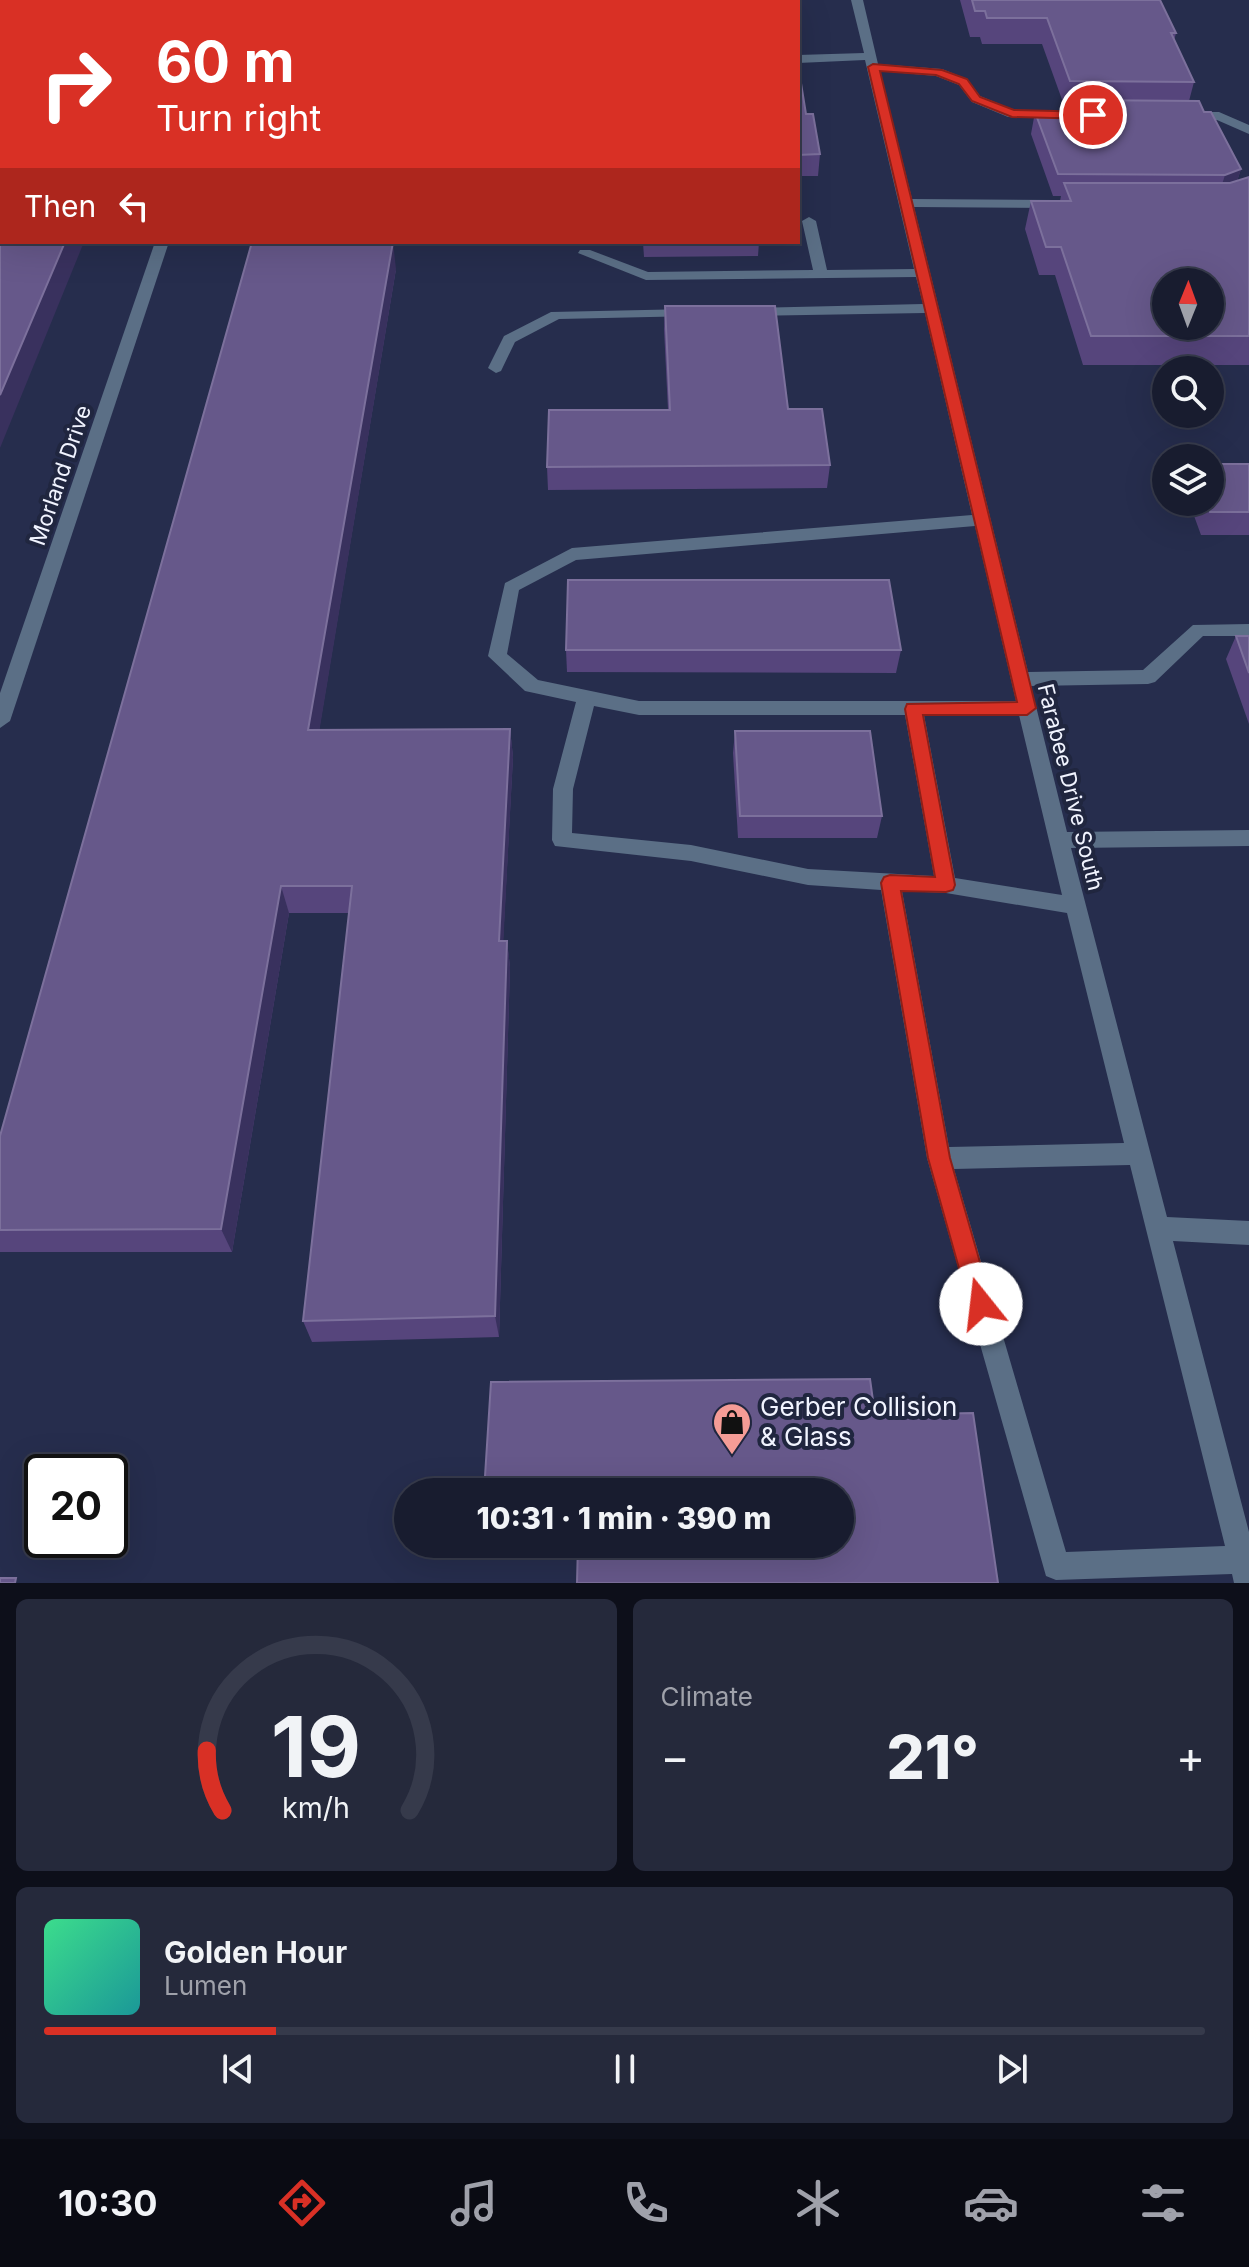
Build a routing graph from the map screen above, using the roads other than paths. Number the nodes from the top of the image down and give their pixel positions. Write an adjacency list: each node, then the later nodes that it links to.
1 (857, 0): 3 (street, Farabee Drive South)
2 (800, 59): 3 (street)
3 (872, 62): 4 (street); 7 (street, Farabee Drive South)
4 (1072, 115)
5 (1176, 116): 6 (street)
6 (1249, 130)
7 (906, 203): 8 (street); 12 (street, Farabee Drive South)
8 (1069, 204)
9 (809, 221): 13 (street)
10 (161, 244): 22 (street, Morland Drive)
11 (585, 253): 13 (street)
12 (923, 273): 13 (street); 14 (street, Farabee Drive South)
13 (821, 274)
14 (931, 308): 15 (street); 16 (street, Farabee Drive South)
15 (496, 368)
16 (982, 520): 18 (street, Farabee Drive South); 19 (street)
17 (1249, 630): 18 (street)
18 (1020, 679): 20 (street, Farabee Drive South)
19 (587, 697): 21 (street); 25 (street)
20 (1027, 708): 21 (street); 24 (street, Farabee Drive South)
21 (913, 709): 26 (street)
22 (0, 721)
23 (1249, 838): 24 (street)
24 (1059, 840): 27 (street, Farabee Drive South)
25 (890, 883): 26 (street); 29 (street)
26 (946, 885): 27 (street)
27 (1076, 906): 28 (street, Farabee Drive South)
28 (1139, 1154): 29 (street); 30 (street, Farabee Drive South)
29 (939, 1158): 33 (street)
30 (1158, 1228): 31 (street); 32 (street, Farabee Drive South)
31 (1249, 1233)
32 (1245, 1572): 33 (street)
33 (1057, 1574)

